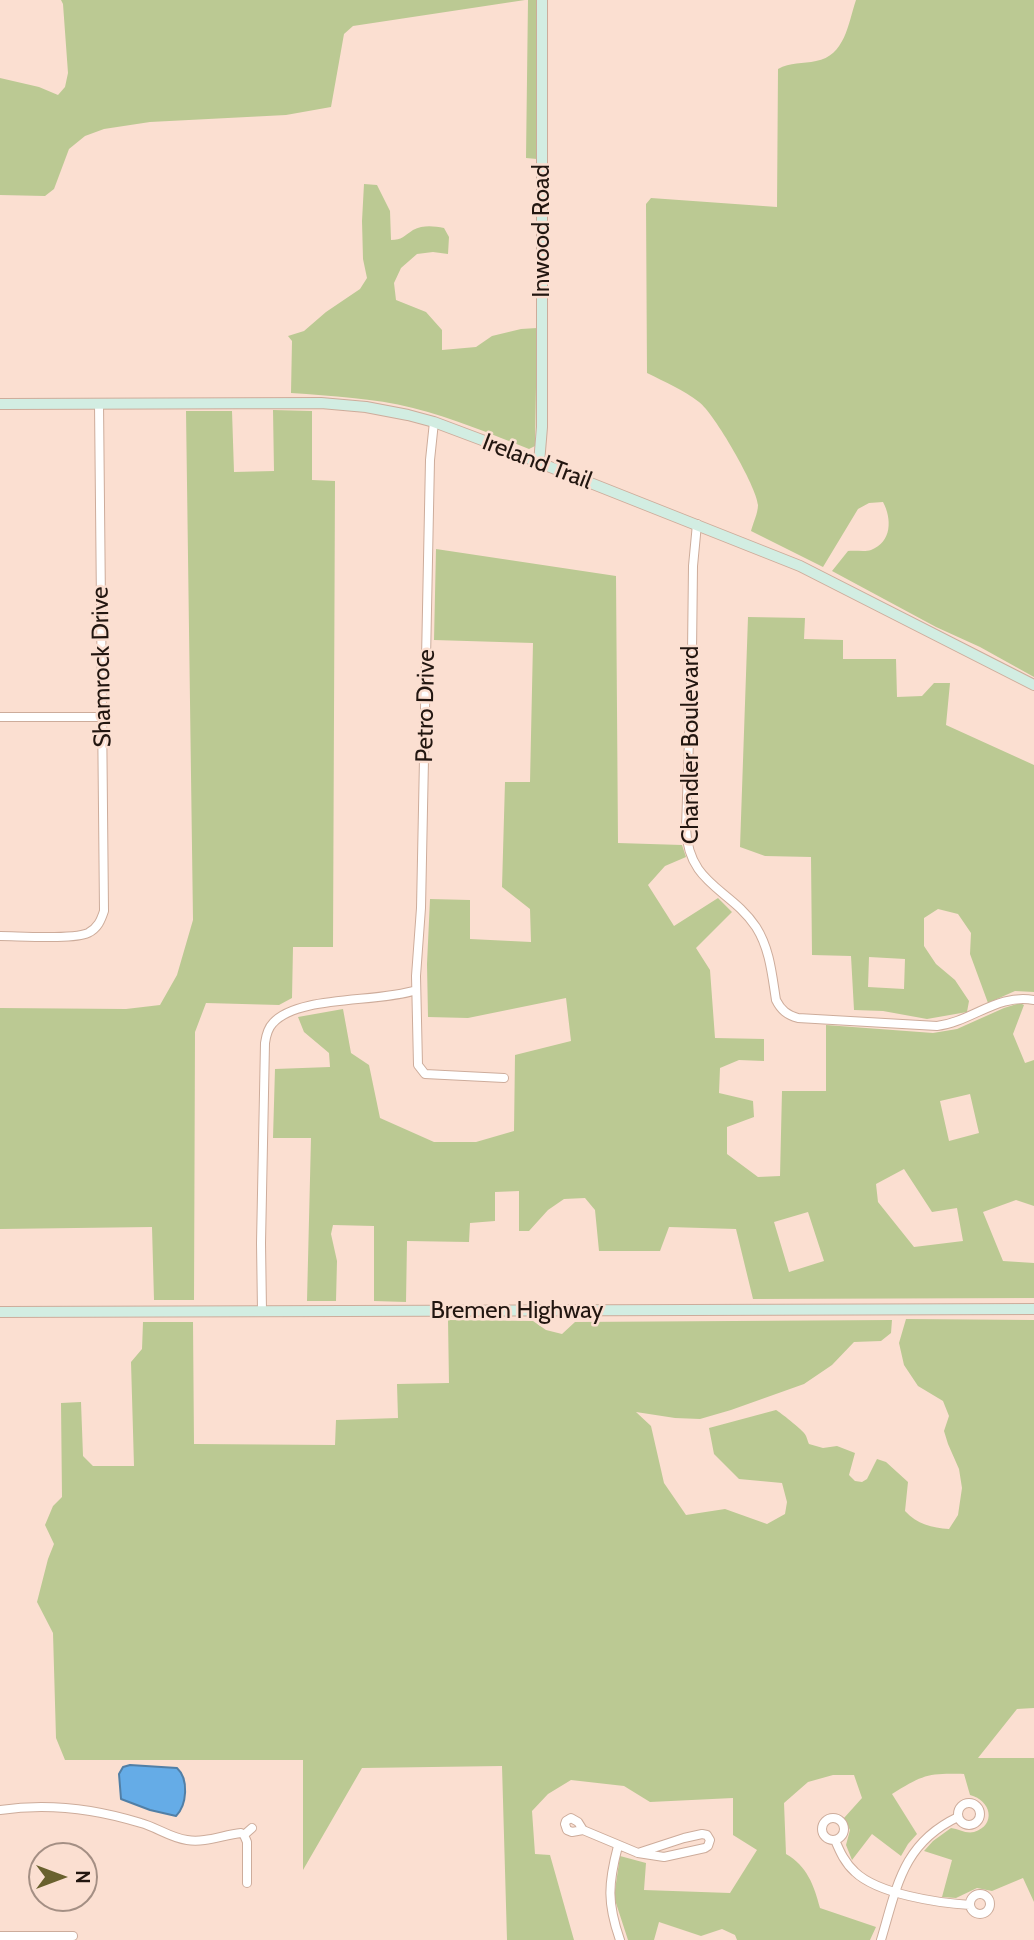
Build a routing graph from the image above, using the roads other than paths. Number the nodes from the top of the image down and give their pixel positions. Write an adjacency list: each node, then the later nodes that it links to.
1 (542, 0): 5 (street, Inwood Road)
2 (99, 403): 3 (street, Ireland Trail); 4 (street, Ireland Trail); 9 (street, Shamrock Drive)
3 (0, 404)
4 (434, 422): 5 (street, Ireland Trail); 11 (street, Petro Drive)
5 (539, 463): 6 (street, Ireland Trail)
6 (696, 524): 7 (street, Ireland Trail); 12 (street, Chandler Boulevard)
7 (1034, 685)
8 (0, 717): 9 (street)
9 (103, 718): 10 (street, Shamrock Drive)
10 (0, 936)
11 (416, 990): 13 (street, Petro Drive); 15 (street)
12 (1034, 1000)
13 (504, 1077)
14 (1034, 1309): 15 (street, Bremen Highway)
15 (262, 1311): 16 (street, Bremen Highway)
16 (0, 1312)
17 (0, 1810): 21 (street)
18 (958, 1817): 26 (street)
19 (252, 1828): 21 (street)
20 (583, 1830): 23 (street)
21 (244, 1835): 25 (street)
22 (835, 1840): 26 (street)
23 (618, 1846): 24 (street); 30 (street)
24 (638, 1853): 24 (street)
25 (247, 1883)
26 (896, 1891): 27 (street); 31 (street)
27 (970, 1905)
28 (0, 1936): 29 (street)
29 (73, 1936)
30 (620, 1940)
31 (880, 1940)

